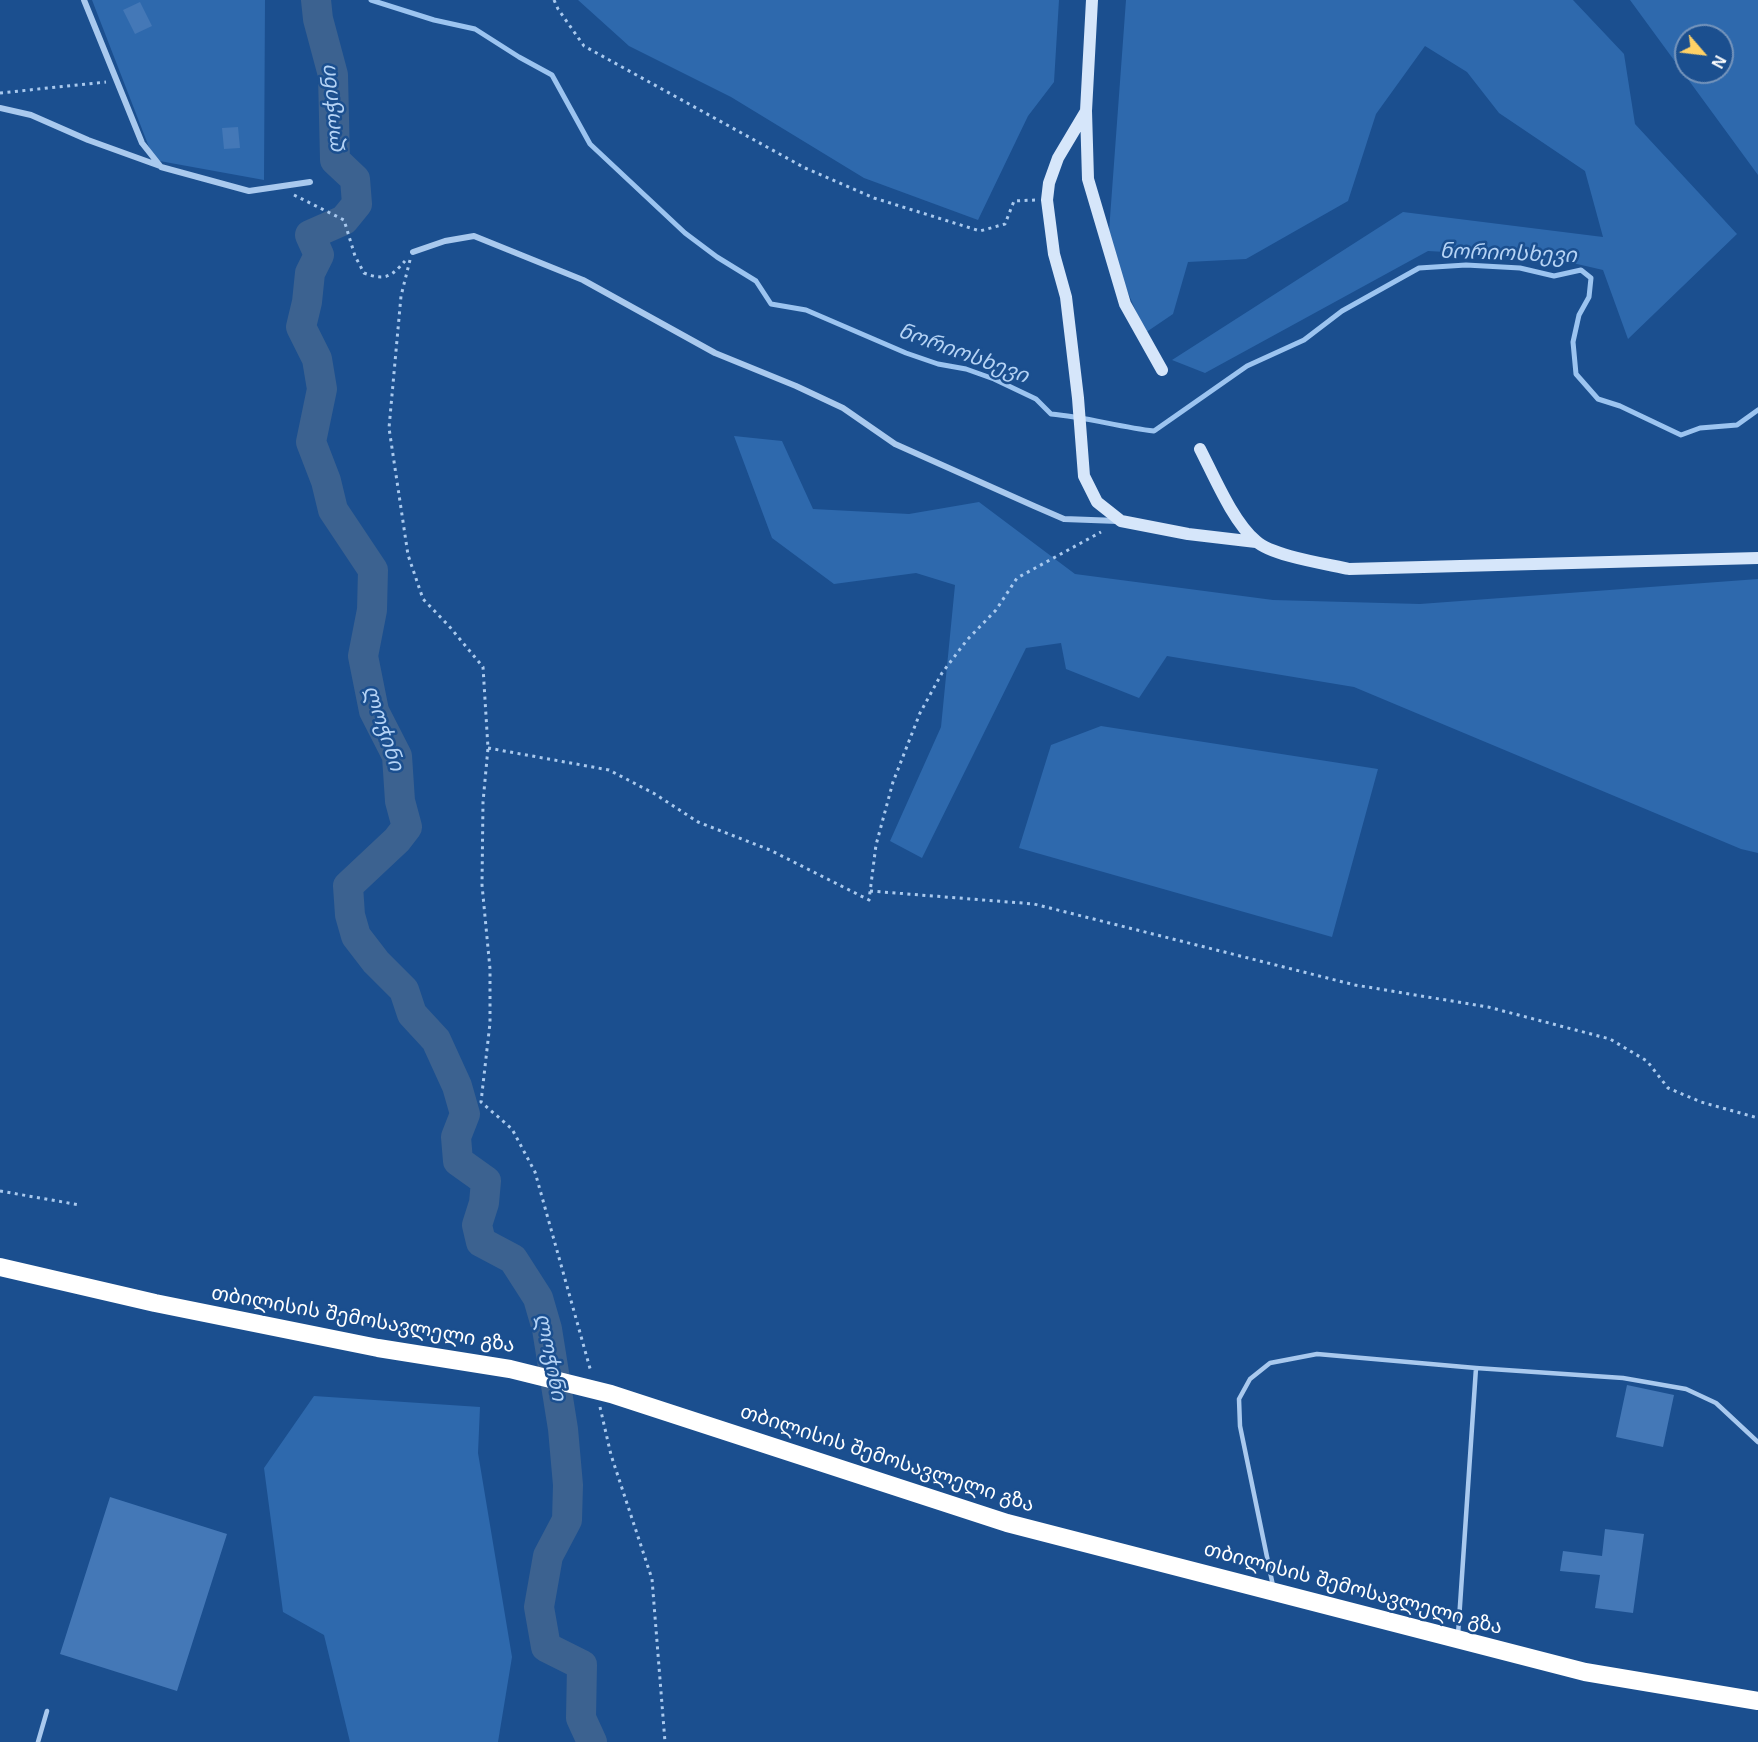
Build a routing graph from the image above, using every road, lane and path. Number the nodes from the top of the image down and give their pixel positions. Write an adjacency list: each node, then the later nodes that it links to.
1 (84, 0): 4 (street)
2 (554, 0): 11 (path)
3 (1092, 0): 7 (main road)
4 (117, 81): 5 (path); 8 (street)
5 (0, 93)
6 (0, 108): 8 (street)
7 (1086, 111): 11 (main road); 13 (main road)
8 (161, 167): 10 (street)
9 (310, 182): 10 (street)
10 (277, 187): 12 (path)
11 (1047, 200): 15 (main road)
12 (412, 252): 15 (street); 18 (path)
13 (1162, 370)
14 (1200, 449): 16 (main road)
15 (1121, 521): 16 (main road); 19 (path)
16 (1256, 542): 17 (main road)
17 (1758, 558)
18 (488, 748): 19 (path); 25 (path)
19 (870, 891): 20 (path)
20 (1758, 1118)
21 (0, 1191): 22 (path)
22 (80, 1205)
23 (0, 1267): 28 (highway, თბილისის შემოსავლელი გზა)
24 (1476, 1368): 27 (lane); 28 (lane); 29 (lane)
25 (594, 1382)
26 (599, 1402): 33 (path)
27 (1758, 1442)
28 (1274, 1592): 29 (highway, თბილისის შემოსავლელი გზა)
29 (1458, 1640): 30 (highway, თბილისის შემოსავლელი გზა)
30 (1758, 1701)
31 (48, 1712): 32 (lane)
32 (38, 1742)
33 (665, 1742)

